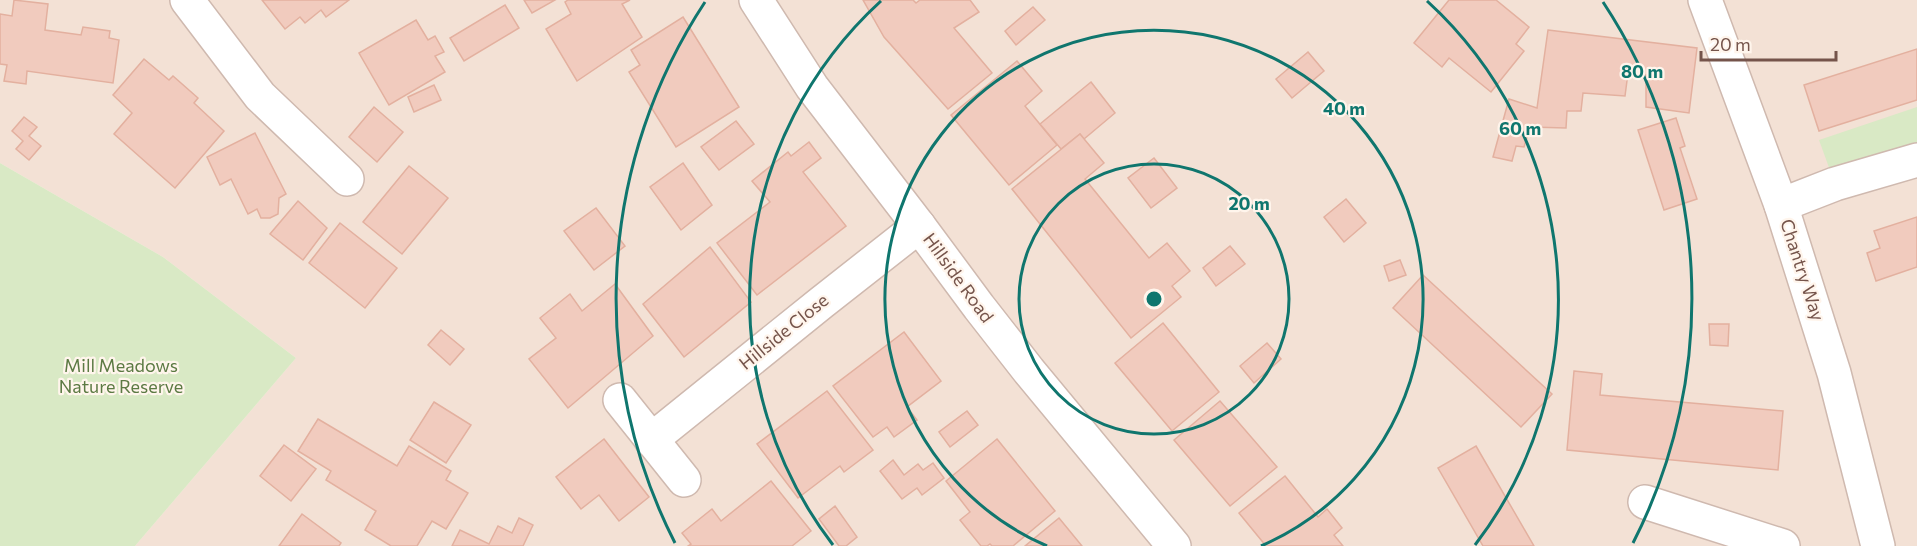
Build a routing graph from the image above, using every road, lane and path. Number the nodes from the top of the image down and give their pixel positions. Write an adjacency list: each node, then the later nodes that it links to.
1 (187, 0): 5 (street)
2 (756, 0): 7 (street, Hillside Road)
3 (1705, 0): 6 (street, Chantry Way)
4 (1917, 160): 6 (street)
5 (347, 179)
6 (1781, 205): 14 (street, Chantry Way)
7 (919, 226): 9 (street, Hillside Close); 12 (street, Hillside Road)
8 (620, 400): 9 (street)
9 (651, 440): 10 (street)
10 (684, 480)
11 (1645, 502): 13 (street)
12 (1174, 546)
13 (1783, 546)
14 (1878, 546)

